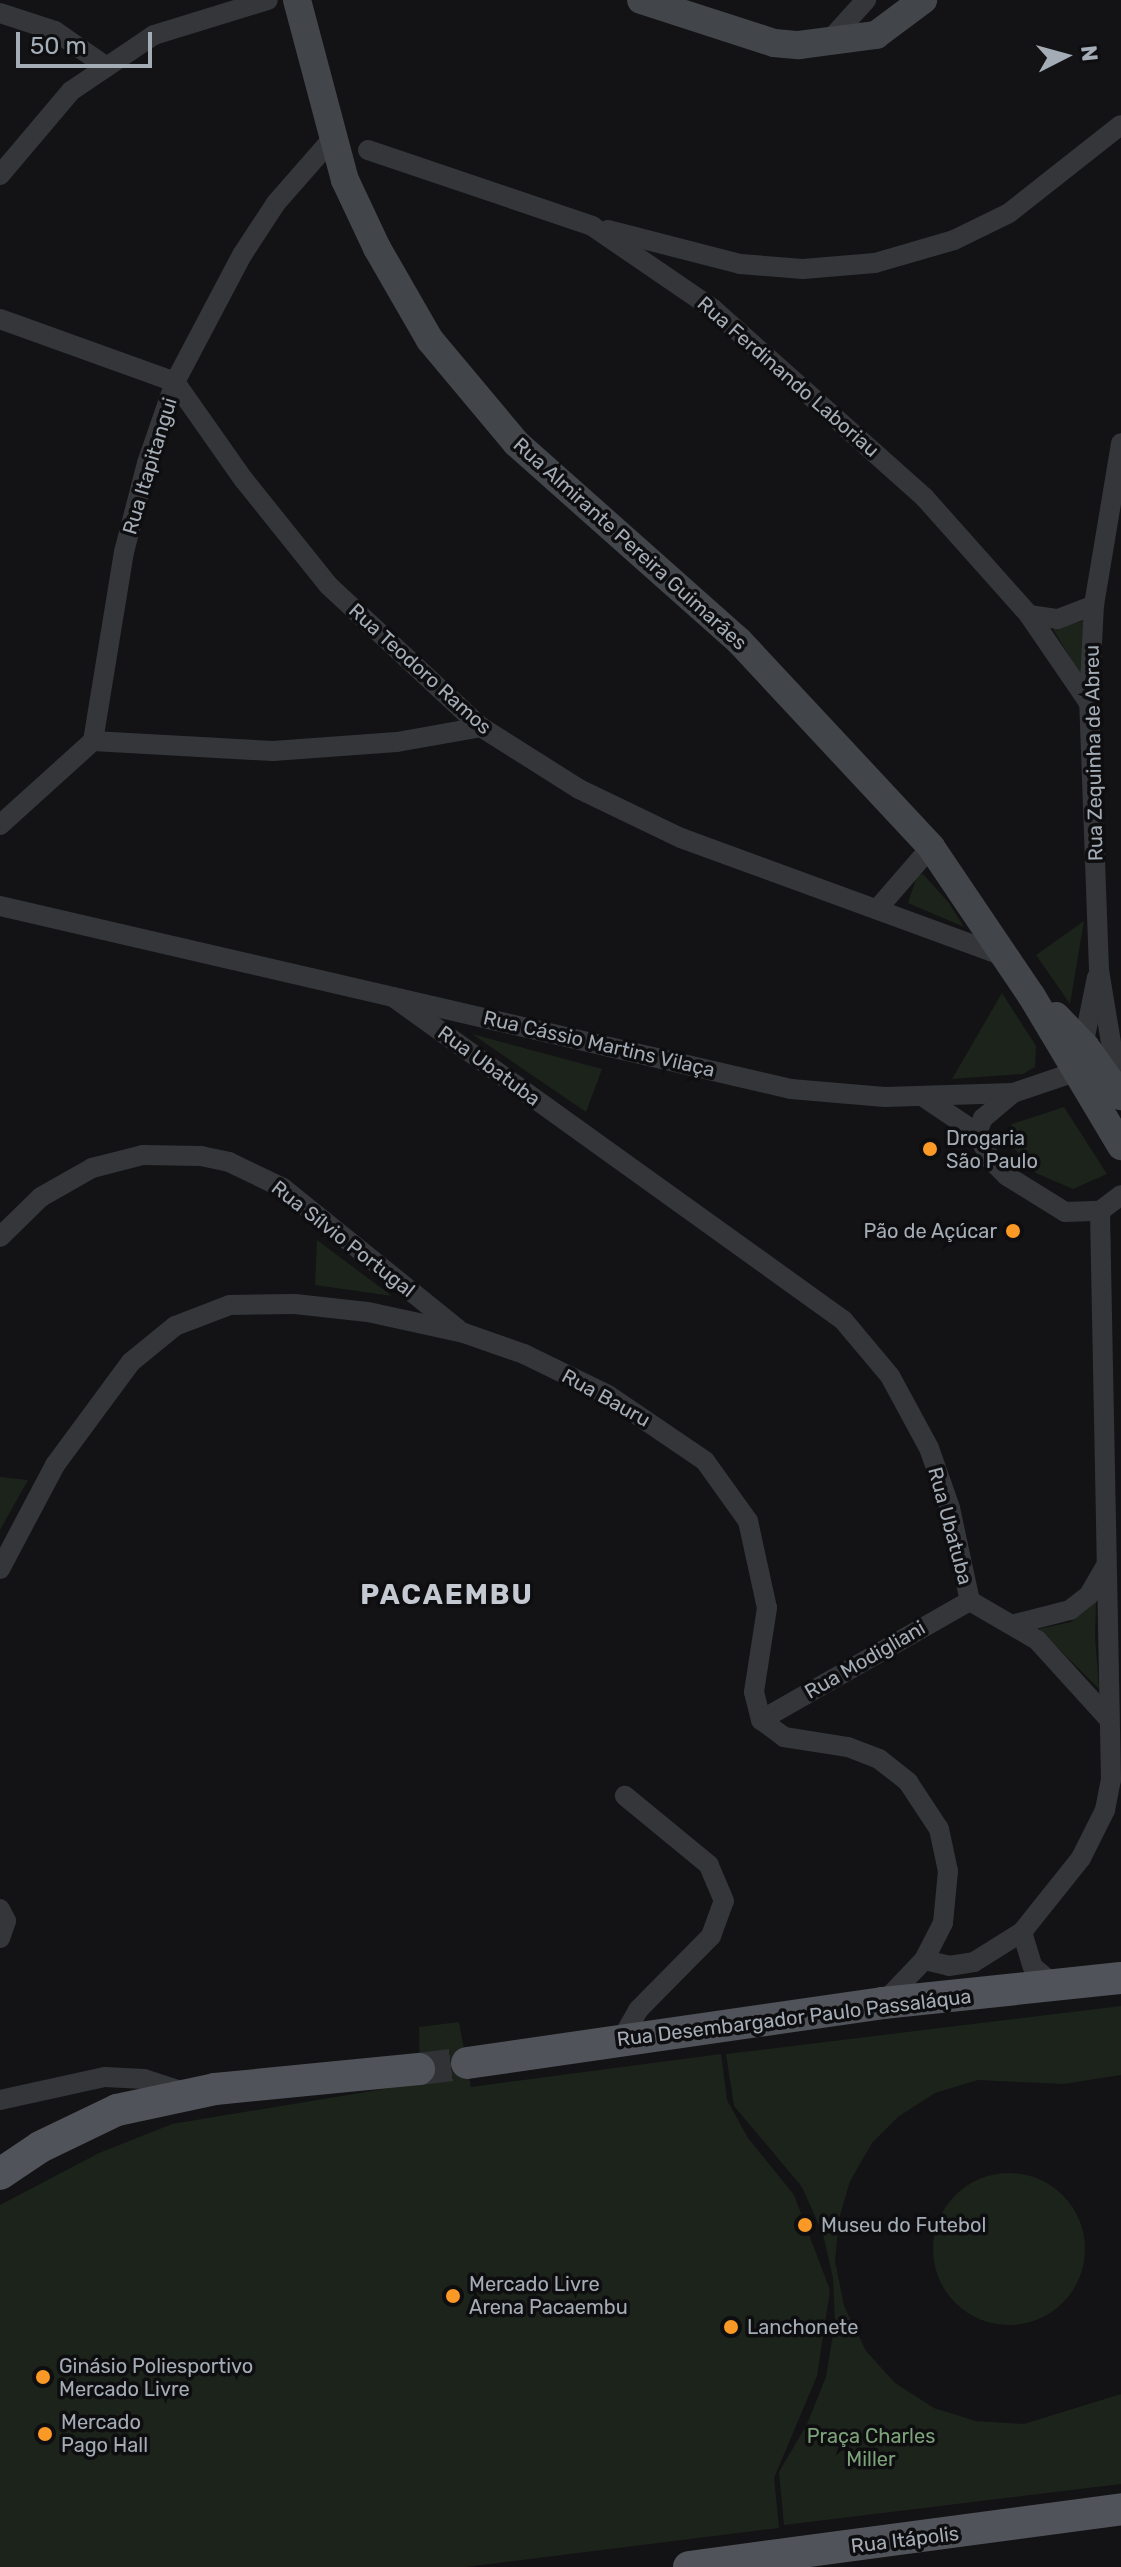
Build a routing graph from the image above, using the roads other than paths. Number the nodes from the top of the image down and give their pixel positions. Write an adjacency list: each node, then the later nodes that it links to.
1 (268, 0): 8 (street)
2 (297, 0): 10 (main road, Rua Almirante Pereira Guimarães)
3 (641, 0): 7 (main road)
4 (866, 0): 7 (street)
5 (923, 0): 7 (main road)
6 (0, 13): 8 (street)
7 (828, 42)
8 (107, 67): 12 (street)
9 (1121, 125): 13 (street)
10 (332, 139): 15 (street, Rua Itapitangui); 23 (main road, Rua Almirante Pereira Guimarães)
11 (368, 150): 13 (street, Rua Ferdinando Laboriau)
12 (0, 175)
13 (592, 226): 18 (street, Rua Ferdinando Laboriau)
14 (0, 319): 15 (street)
15 (175, 382): 20 (street, Rua Teodoro Ramos); 21 (street, Rua Itapitangui)
16 (1121, 443): 17 (street, Rua Zequinha de Abreu)
17 (1094, 605): 18 (street); 19 (street, Rua Zequinha de Abreu)
18 (1029, 615): 19 (street, Rua Ferdinando Laboriau)
19 (1089, 703): 27 (street, Rua Zequinha de Abreu)
20 (481, 727): 21 (street); 25 (street, Rua Teodoro Ramos)
21 (93, 741): 22 (street)
22 (0, 825)
23 (931, 847): 25 (street); 26 (main road, Rua Almirante Pereira Guimarães)
24 (0, 906): 28 (street, Rua Cássio Martins Vilaça)
25 (879, 907): 26 (street, Rua Teodoro Ramos)
26 (1004, 956): 29 (main road, Rua Almirante Pereira Guimarães)
27 (1099, 970): 29 (street, Rua Zequinha de Abreu); 31 (street, Rua Zequinha de Abreu)
28 (393, 997): 32 (street, Rua Cássio Martins Vilaça); 41 (street, Rua Ubatuba)
29 (1082, 1058): 30 (street); 31 (main road); 34 (main road)
30 (1013, 1093): 32 (street, Rua Cássio Martins Vilaça); 33 (street)
31 (1120, 1094)
32 (921, 1096): 33 (street)
33 (977, 1133): 36 (street)
34 (1121, 1146)
35 (1121, 1195): 36 (street)
36 (1100, 1211): 39 (street)
37 (0, 1237): 38 (street, Rua Sílvio Portugal)
38 (464, 1333): 40 (street, Rua Bauru); 44 (street, Rua Bauru)
39 (1108, 1561): 42 (street); 43 (street)
40 (0, 1569)
41 (970, 1601): 42 (street, Rua Ubatuba); 44 (street, Rua Modigliani)
42 (1015, 1624): 43 (street, Rua Ubatuba)
43 (1108, 1718): 46 (street)
44 (761, 1720): 47 (street)
45 (625, 1796): 51 (street)
46 (1022, 1932): 47 (street); 49 (street)
47 (924, 1960): 50 (street); 50 (street)
48 (1121, 1978): 49 (main road, Rua Desembargador Paulo Passaláqua)
49 (1056, 1986): 50 (main road, Rua Desembargador Paulo Passaláqua)
50 (897, 2002): 51 (main road, Rua Desembargador Paulo Passaláqua)
51 (621, 2040): 52 (main road, Rua Desembargador Paulo Passaláqua)
52 (467, 2063)
53 (419, 2069): 54 (main road)
54 (191, 2094): 55 (street); 56 (main road)
55 (0, 2100)
56 (0, 2174)
57 (1121, 2509): 58 (main road, Rua Itápolis)
58 (689, 2567)

